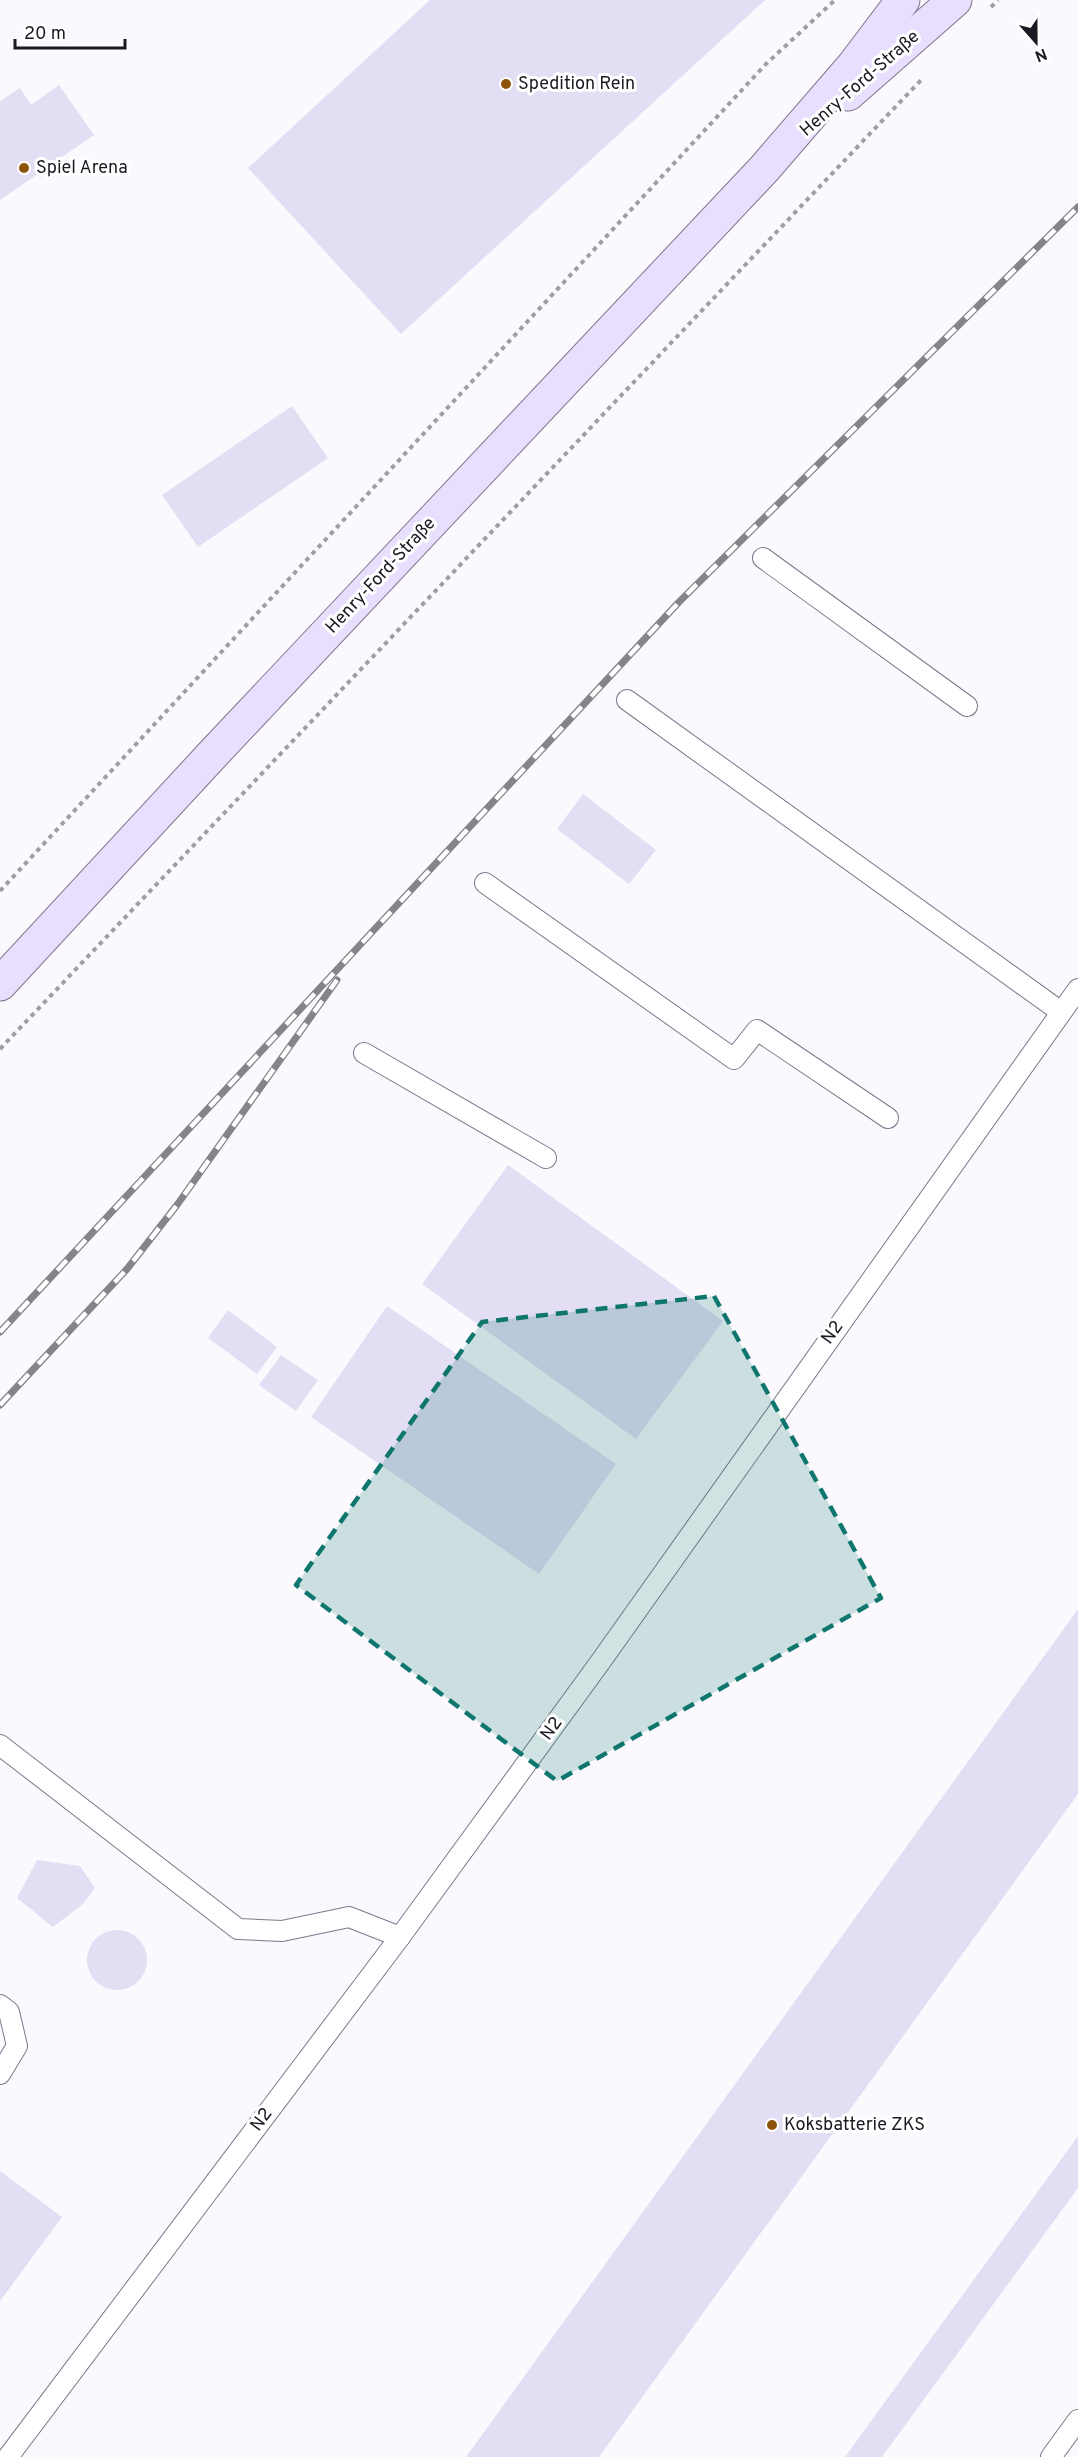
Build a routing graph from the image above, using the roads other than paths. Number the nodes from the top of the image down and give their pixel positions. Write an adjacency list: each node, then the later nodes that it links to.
1 (903, 0): 3 (street, Henry-Ford-Straße)
2 (955, 0): 3 (street, Henry-Ford-Straße)
3 (764, 169): 8 (street, Henry-Ford-Straße)
4 (763, 558): 6 (lane)
5 (627, 700): 10 (lane)
6 (967, 706)
7 (485, 884): 12 (lane)
8 (0, 984)
9 (1078, 989): 10 (lane, N2)
10 (1060, 1012): 15 (lane, N2)
11 (363, 1053): 13 (lane)
12 (888, 1118)
13 (546, 1158)
14 (0, 1745): 15 (lane)
15 (400, 1937): 19 (lane, N2)
16 (0, 2005): 17 (lane)
17 (0, 2074)
18 (1078, 2420): 20 (lane)
19 (8, 2457)
20 (1051, 2457)

